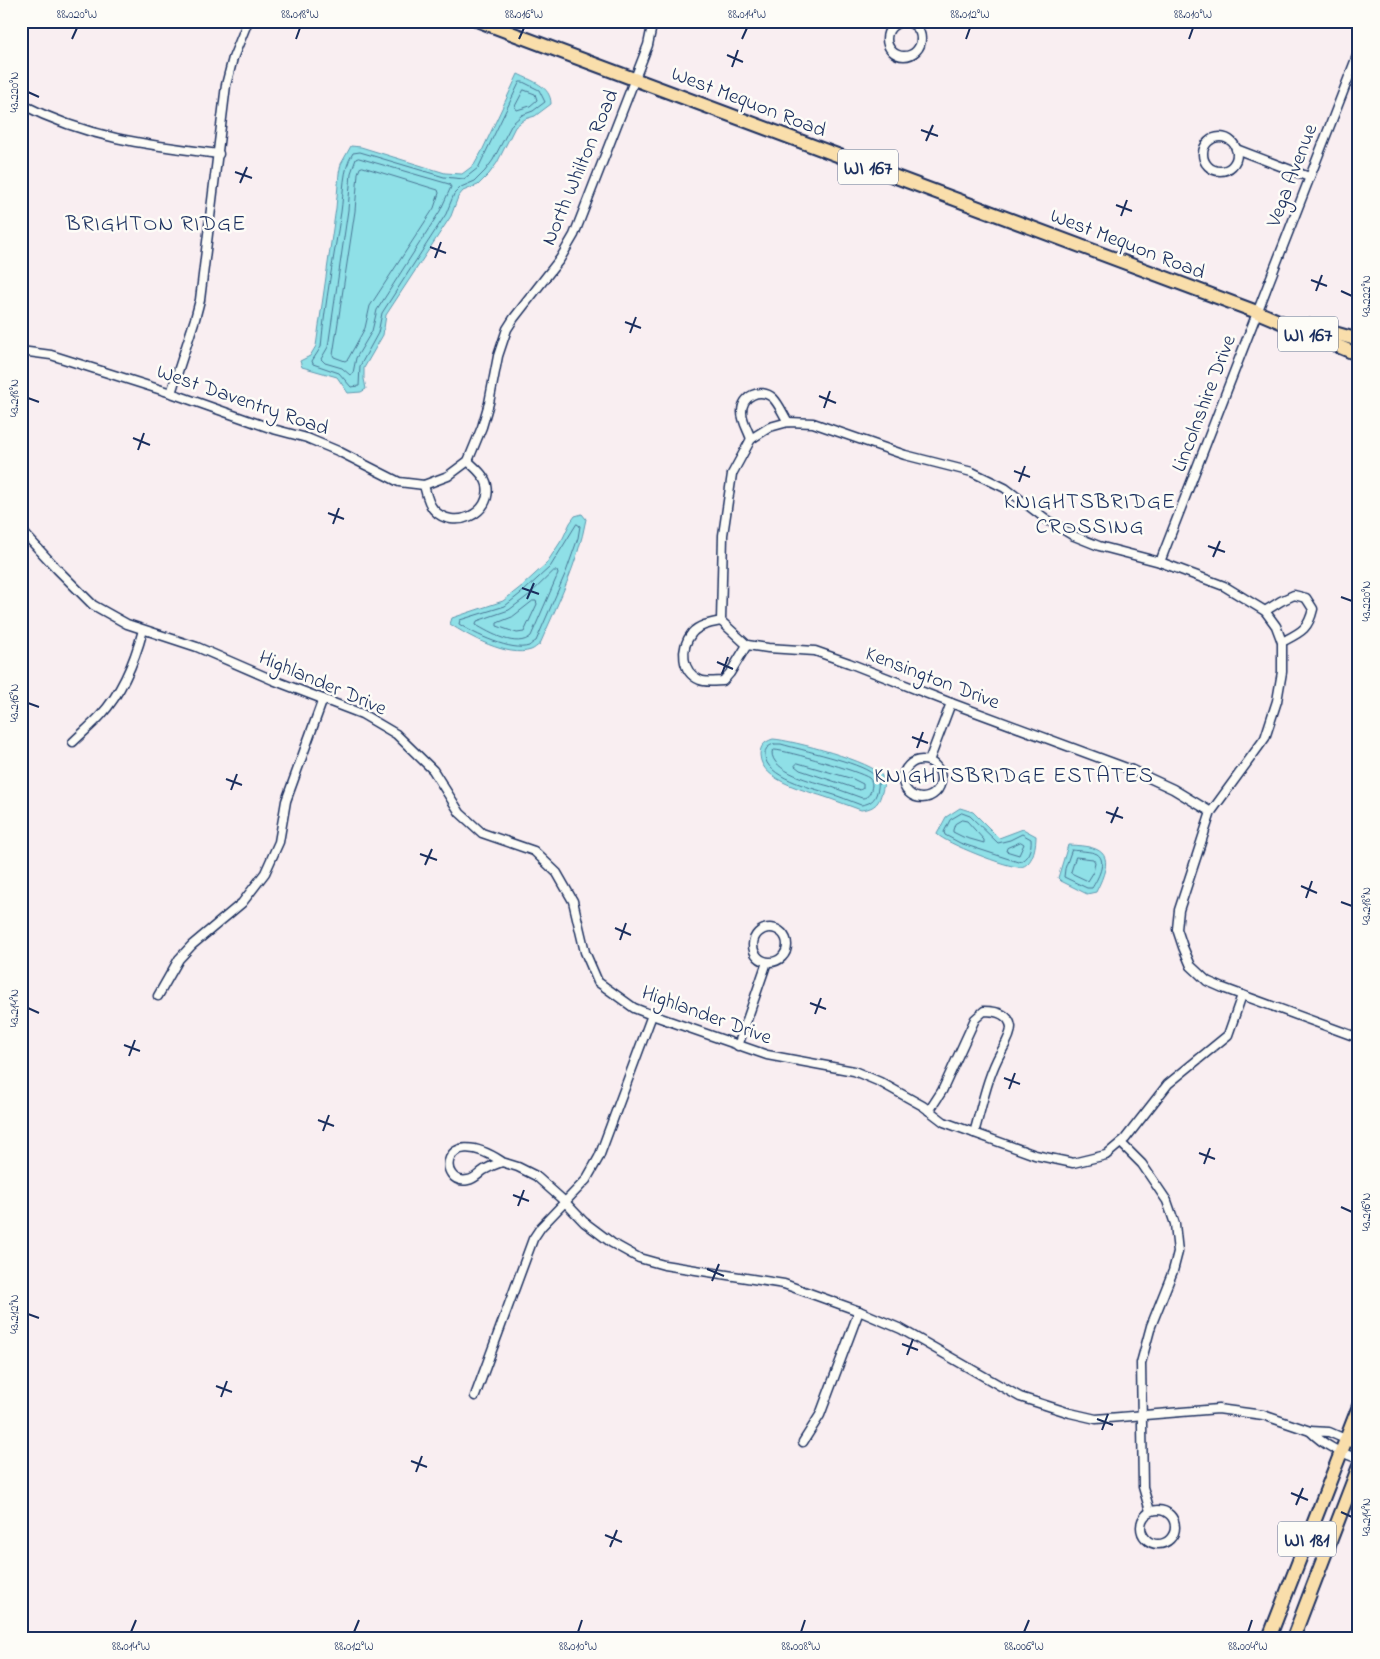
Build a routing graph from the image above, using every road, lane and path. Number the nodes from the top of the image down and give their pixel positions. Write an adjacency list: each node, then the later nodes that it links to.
1 (248, 21): 9 (street)
2 (479, 21): 6 (main road, West Mequon Road / WI 167)
3 (652, 21): 6 (street, North Whilton Road)
4 (912, 22): 4 (street)
5 (1359, 51): 10 (street, Vega Avenue)
6 (635, 80): 11 (main road, West Mequon Road / WI 167); 18 (street, North Whilton Road)
7 (21, 104): 9 (street)
8 (1236, 149): 8 (street); 10 (street)
9 (219, 154): 15 (street)
10 (1309, 177): 11 (street, Vega Avenue)
11 (1257, 312): 12 (main road, West Mequon Road / WI 167); 14 (main road, West Mequon Road / WI 167); 21 (street, Lincolnshire Drive)
12 (1359, 340)
13 (21, 352): 15 (street, West Daventry Road)
14 (1359, 355)
15 (171, 393): 19 (street, West Daventry Road)
16 (788, 422): 17 (street); 17 (street); 21 (street)
17 (751, 438): 23 (street)
18 (468, 461): 19 (street, West Daventry Road); 19 (street)
19 (424, 485)
20 (21, 530): 24 (street, Highlander Drive)
21 (1160, 562): 22 (street)
22 (1265, 611): 25 (street); 25 (street)
23 (721, 621): 26 (street); 26 (street)
24 (143, 630): 27 (street, Highlander Drive); 29 (street)
25 (1282, 642): 31 (street)
26 (747, 645): 28 (street, Kensington Drive)
27 (323, 700): 34 (street); 35 (street, Highlander Drive)
28 (951, 704): 30 (street); 31 (street, Kensington Drive)
29 (73, 742)
30 (928, 761): 30 (street)
31 (1211, 812): 33 (street)
32 (767, 962): 32 (street); 37 (street)
33 (1242, 995): 36 (street); 40 (street, Highlander Drive)
34 (158, 996)
35 (652, 1015): 37 (street, Highlander Drive); 42 (street)
36 (1359, 1038)
37 (738, 1046): 38 (street, Highlander Drive)
38 (929, 1111): 39 (street, Highlander Drive); 39 (street)
39 (974, 1133): 40 (street, Highlander Drive)
40 (1120, 1143): 46 (street)
41 (502, 1162): 41 (street); 42 (street)
42 (564, 1202): 43 (street); 44 (street)
43 (859, 1311): 46 (street); 49 (street)
44 (475, 1396)
45 (1359, 1406): 48 (main road, WI 181)
46 (1141, 1416): 47 (street); 54 (street)
47 (1310, 1431): 48 (street); 51 (street)
48 (1346, 1439): 50 (street); 51 (main road, WI 181)
49 (803, 1442)
50 (1359, 1445)
51 (1341, 1453): 52 (street); 55 (main road, WI 181)
52 (1359, 1459)
53 (1359, 1466): 56 (main road, WI 181)
54 (1150, 1511): 54 (street)
55 (1269, 1638)
56 (1293, 1638)

